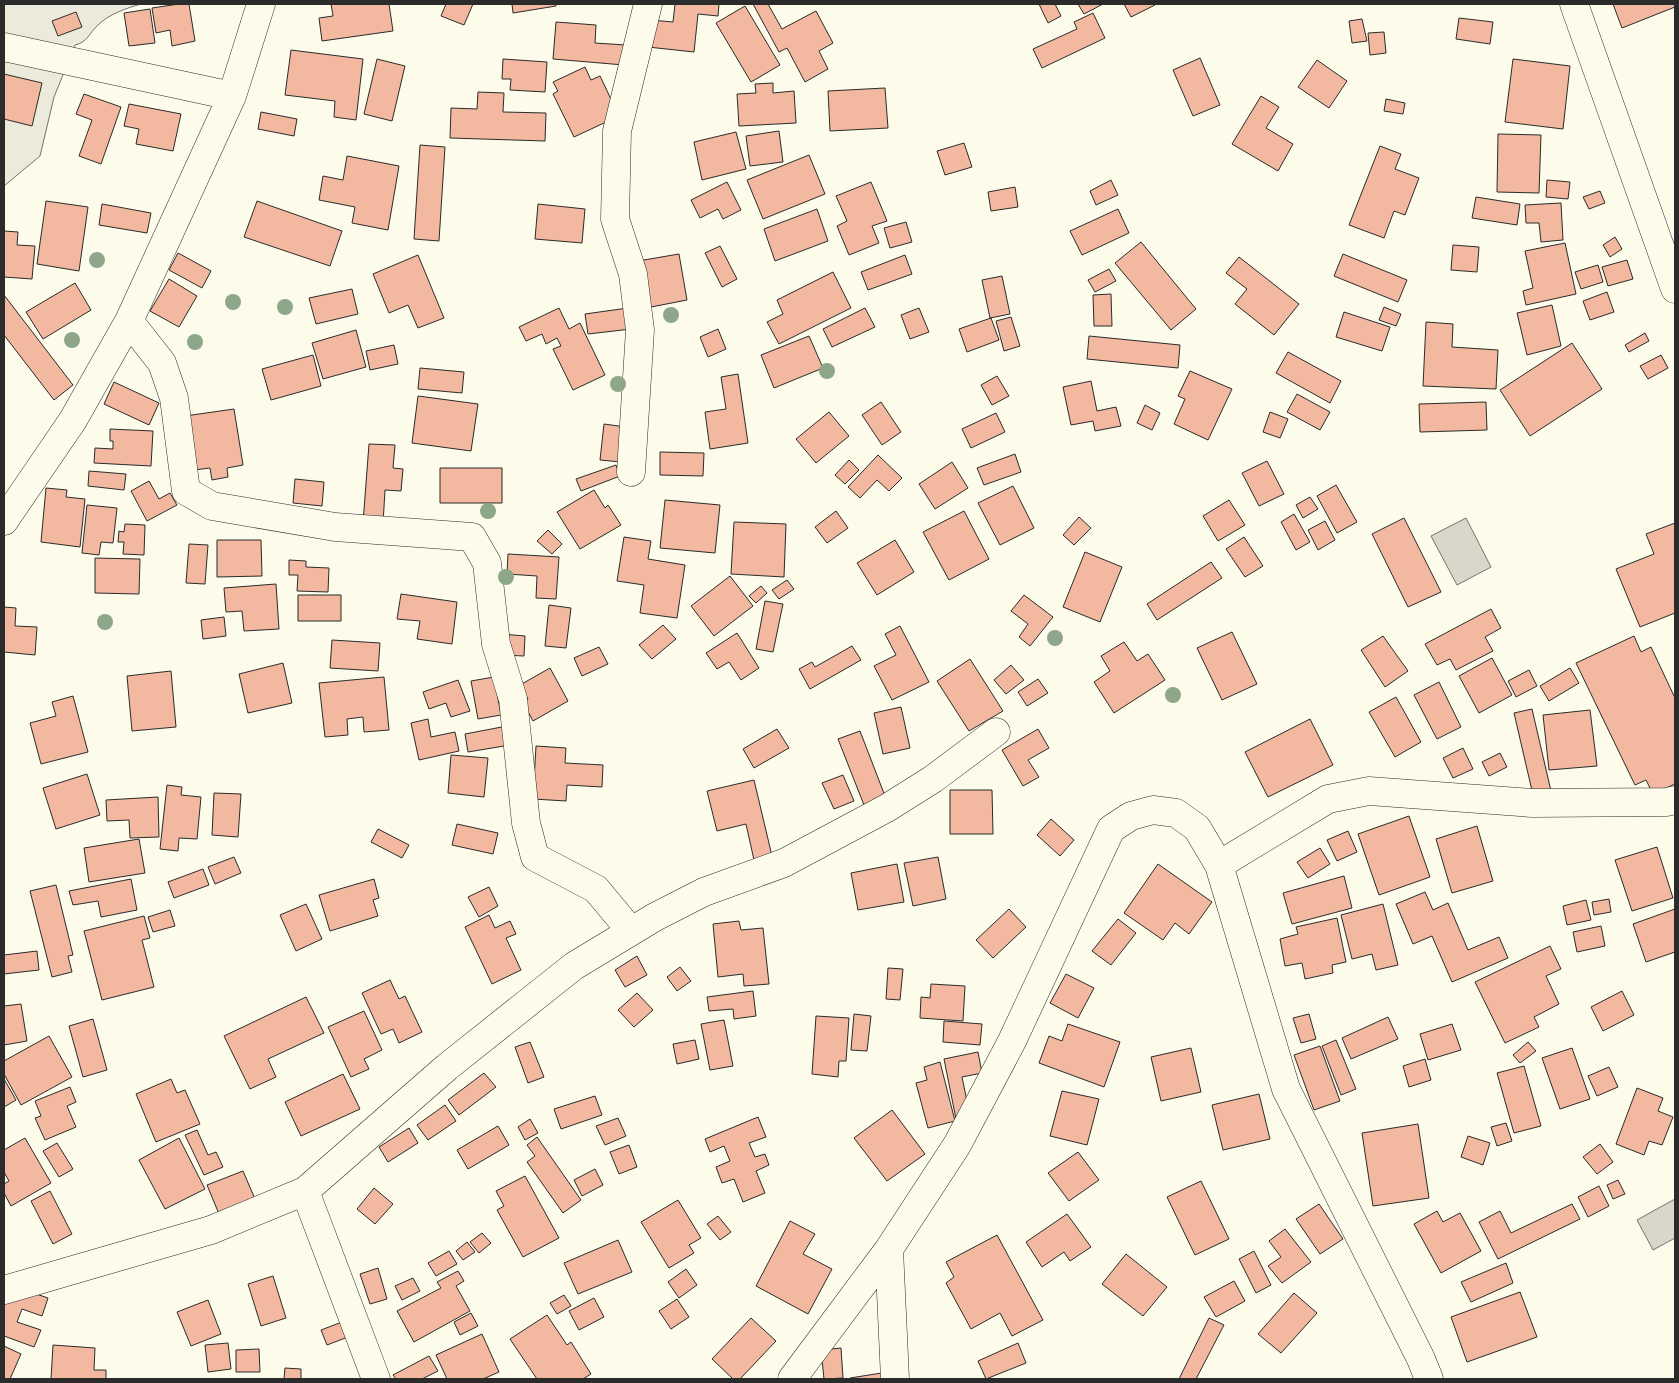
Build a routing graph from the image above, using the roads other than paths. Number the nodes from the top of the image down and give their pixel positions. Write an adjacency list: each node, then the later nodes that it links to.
1 (261, 4): 5 (street)
2 (648, 4): 8 (street)
3 (1574, 4): 6 (street)
4 (4, 46): 5 (street)
5 (232, 96): 7 (street)
6 (1675, 290)
7 (129, 321): 9 (street); 13 (street)
8 (631, 472)
9 (4, 521)
10 (996, 732): 13 (street)
11 (1675, 800): 12 (street)
12 (1219, 864): 15 (street); 20 (street)
13 (631, 931): 14 (street)
14 (305, 1191): 16 (street); 17 (street)
15 (889, 1249): 18 (street); 19 (street)
16 (4, 1290)
17 (376, 1379)
18 (792, 1379)
19 (895, 1379)
20 (1429, 1379)

